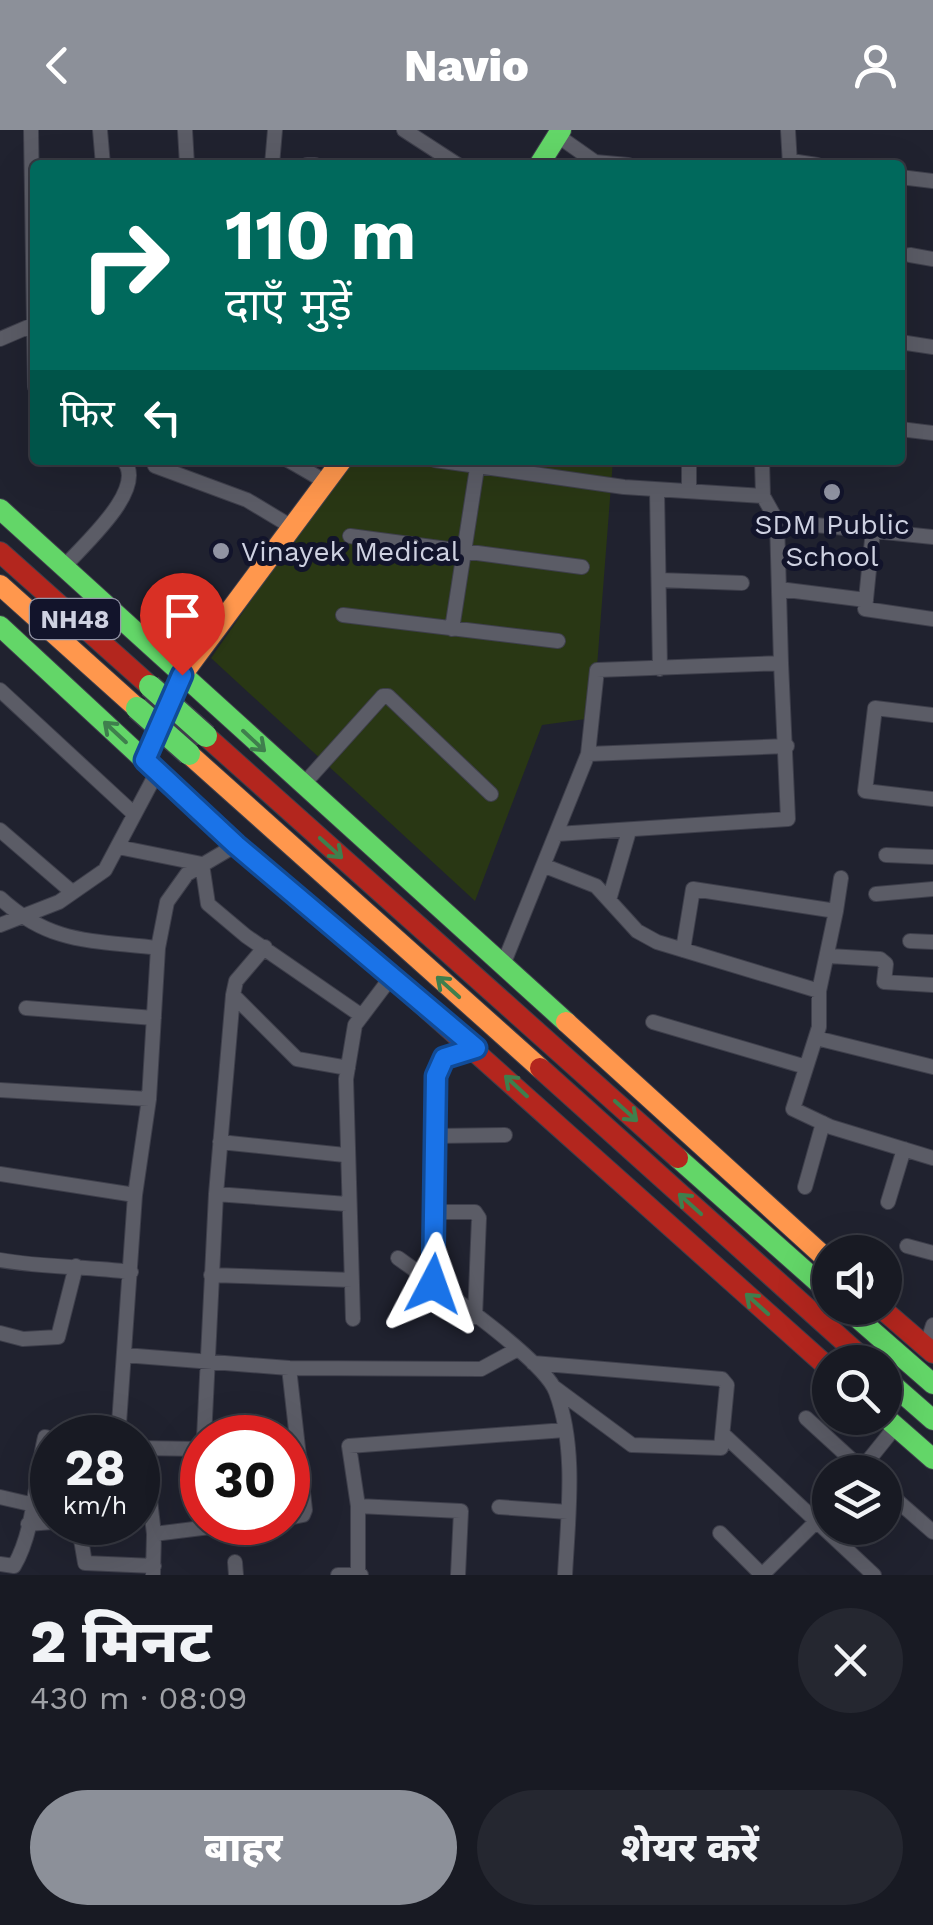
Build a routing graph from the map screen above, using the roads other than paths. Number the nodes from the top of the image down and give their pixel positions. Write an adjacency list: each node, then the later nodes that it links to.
1 (31, 130): 8 (street)
2 (100, 130): 9 (street)
3 (185, 130): 10 (street)
4 (276, 130): 11 (street)
5 (404, 130): 12 (street)
6 (788, 130): 15 (street)
7 (560, 133): 13 (main road); 14 (street)
8 (31, 160)
9 (103, 160)
10 (187, 160)
11 (273, 160)
12 (450, 160)
13 (542, 160)
14 (590, 160)
15 (790, 160)
16 (905, 178): 17 (street)
17 (933, 181)
18 (910, 256): 19 (street)
19 (933, 260)
20 (30, 327): 21 (street)
21 (0, 339)
22 (905, 343): 23 (street)
23 (933, 347)
24 (905, 430): 25 (street)
25 (933, 433)
26 (126, 465): 47 (street)
27 (297, 465): 34 (street)
28 (338, 465): 34 (main road)
29 (462, 465): 33 (street)
30 (689, 465): 36 (street)
31 (762, 465): 37 (street)
32 (155, 466): 40 (street)
33 (477, 468): 35 (street); 44 (street)
34 (326, 482): 40 (main road)
35 (657, 490): 36 (street); 48 (street)
36 (690, 491): 37 (street)
37 (762, 496): 39 (street)
38 (0, 509): 47 (main road)
39 (778, 521): 41 (street); 51 (street)
40 (292, 527): 60 (main road)
41 (873, 530): 43 (street); 52 (street)
42 (350, 536): 44 (street)
43 (933, 537)
44 (464, 551): 46 (street); 56 (street)
45 (0, 552): 132 (main road, NH48, one-way to 132, bridge)
46 (582, 567)
47 (64, 568): 60 (main road)
48 (659, 580): 49 (street); 59 (street)
49 (742, 583)
50 (0, 585): 141 (main road, NH48, one-way to 50, bridge)
51 (779, 589): 52 (street); 58 (street)
52 (866, 600): 54 (street)
53 (343, 615): 56 (street)
54 (933, 619)
55 (0, 626): 65 (main road, one-way to 55)
56 (452, 630): 57 (street)
57 (558, 641)
58 (781, 663): 59 (street); 63 (street)
59 (660, 669): 64 (street)
60 (182, 675): 65 (main road); 66 (main road, one-way to 66)
61 (0, 690): 69 (street)
62 (933, 715): 68 (street)
63 (787, 746): 64 (street); 71 (street)
64 (588, 754): 72 (street)
65 (151, 766): 69 (street); 73 (main road)
66 (302, 786): 67 (street); 94 (main road)
67 (491, 794)
68 (933, 800)
69 (133, 813): 74 (street)
70 (0, 830): 81 (street)
71 (628, 830): 72 (street); 84 (street)
72 (557, 834): 78 (street)
73 (236, 845): 77 (street); 95 (main road)
74 (118, 847): 77 (street); 81 (street)
75 (886, 854): 76 (street)
76 (933, 857)
77 (202, 864): 90 (street); 91 (street)
78 (545, 866): 84 (street); 94 (street)
79 (841, 878): 85 (street)
80 (933, 889): 82 (street)
81 (72, 892): 86 (street)
82 (876, 894)
83 (0, 898): 86 (street)
84 (609, 900): 92 (street)
85 (836, 912): 92 (street); 93 (street)
86 (20, 917): 87 (street); 90 (street)
87 (0, 925)
88 (910, 940): 89 (street)
89 (933, 942)
90 (158, 948): 101 (street)
91 (265, 948): 98 (street); 100 (street)
92 (683, 950): 97 (street)
93 (828, 956): 96 (street); 97 (street)
94 (503, 965): 124 (main road)
95 (392, 976): 100 (street); 104 (main road)
96 (933, 985)
97 (820, 991): 103 (street)
98 (233, 995): 106 (street); 113 (street)
99 (26, 1008): 101 (street)
100 (362, 1016): 106 (street)
101 (154, 1018): 109 (street)
102 (653, 1022): 107 (street)
103 (816, 1038): 105 (street); 107 (street)
104 (476, 1048): 112 (street); 143 (main road, one-way to 104)
105 (933, 1067)
106 (348, 1068): 115 (street)
107 (806, 1068): 110 (street)
108 (0, 1090): 109 (street)
109 (149, 1099): 120 (street)
110 (823, 1123): 114 (street); 118 (street)
111 (506, 1135): 112 (street)
112 (435, 1136): 123 (street)
113 (220, 1142): 115 (street); 119 (street)
114 (904, 1149): 116 (street); 121 (street)
115 (345, 1155): 122 (street)
116 (933, 1158)
117 (0, 1174): 120 (street)
118 (805, 1187)
119 (216, 1194): 122 (street); 131 (street)
120 (136, 1195): 130 (street)
121 (888, 1202)
122 (347, 1204): 133 (street)
123 (436, 1212): 134 (street); 135 (street)
124 (812, 1246)
125 (907, 1246): 126 (street)
126 (933, 1253)
127 (398, 1258): 134 (street)
128 (0, 1260): 129 (street)
129 (76, 1266): 130 (street); 139 (street)
130 (132, 1272): 144 (street)
131 (211, 1275): 133 (street); 145 (street)
132 (812, 1277)
133 (352, 1280): 136 (street)
134 (433, 1284): 135 (street)
135 (475, 1317): 142 (street)
136 (353, 1320)
137 (902, 1322): 140 (main road)
138 (865, 1325): 148 (main road)
139 (0, 1333)
140 (931, 1342)
141 (848, 1345)
142 (516, 1350): 146 (street); 147 (street)
143 (812, 1353)
144 (124, 1355): 145 (street); 151 (street)
145 (208, 1362): 147 (street); 152 (street)
146 (533, 1363): 149 (street); 158 (street)
147 (289, 1368): 153 (street)
148 (933, 1384)
149 (555, 1388): 156 (street); 158 (street)
150 (902, 1393): 155 (main road)
151 (120, 1415)
152 (205, 1415)
153 (290, 1415)
154 (806, 1418): 159 (street)
155 (933, 1420)
156 (564, 1430): 164 (street); 166 (street)
157 (902, 1432): 160 (main road)
158 (723, 1434): 167 (street)
159 (845, 1455)
160 (933, 1459)
161 (0, 1497): 162 (street)
162 (30, 1504): 168 (street)
163 (902, 1505): 170 (street)
164 (358, 1506): 177 (street); 178 (street)
165 (499, 1507): 166 (street)
166 (568, 1512): 179 (street)
167 (812, 1519)
168 (28, 1524): 174 (street)
169 (812, 1527): 180 (street)
170 (933, 1532)
171 (720, 1533): 180 (street)
172 (82, 1545): 175 (street)
173 (841, 1545): 181 (street)
174 (9, 1569)
175 (154, 1570)
176 (338, 1575): 177 (street)
177 (360, 1575)
178 (458, 1575)
179 (564, 1575)
180 (762, 1575)
181 (874, 1575)

